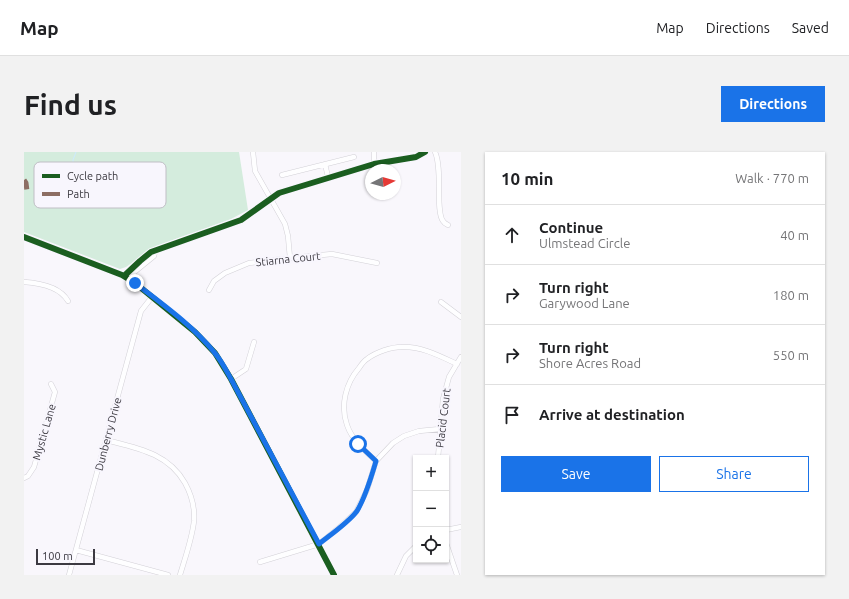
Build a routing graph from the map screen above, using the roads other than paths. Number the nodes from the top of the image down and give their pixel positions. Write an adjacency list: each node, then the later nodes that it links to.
1 (253, 152): 11 (street)
2 (374, 152): 7 (street)
3 (425, 152): 7 (street)
4 (436, 152): 12 (street)
5 (354, 157): 6 (street)
6 (325, 164): 9 (street); 10 (street)
7 (374, 164)
8 (365, 167): 10 (street)
9 (282, 175)
10 (328, 177): 11 (street)
11 (271, 199): 14 (street); 16 (street)
12 (448, 225)
13 (24, 236): 16 (street)
14 (290, 258): 15 (street, Stiarna Court); 18 (street, Stiarna Court)
15 (377, 263)
16 (126, 277): 19 (street)
17 (24, 282): 20 (street)
18 (209, 290)
19 (152, 297): 26 (street); 29 (street, Dunberry Drive)
20 (68, 301)
21 (441, 302): 22 (street)
22 (461, 317)
23 (254, 342): 26 (street)
24 (461, 357): 25 (street, Placid Court)
25 (457, 364): 28 (street, Placid Court); 31 (street)
26 (231, 379): 35 (street)
27 (51, 384): 32 (street, Mystic Lane)
28 (440, 429): 30 (street, Placid Court); 31 (street)
29 (106, 440): 37 (street, Dunberry Drive); 42 (street)
30 (438, 455)
31 (376, 461): 35 (street)
32 (24, 478)
33 (461, 527): 34 (street)
34 (449, 529)
35 (319, 544): 39 (street); 43 (street)
36 (413, 549): 44 (street)
37 (76, 550): 40 (street, Dunberry Drive); 41 (street)
38 (449, 552): 45 (street)
39 (260, 562)
40 (69, 575)
41 (168, 575)
42 (180, 575)
43 (334, 575)
44 (397, 575)
45 (457, 575)

